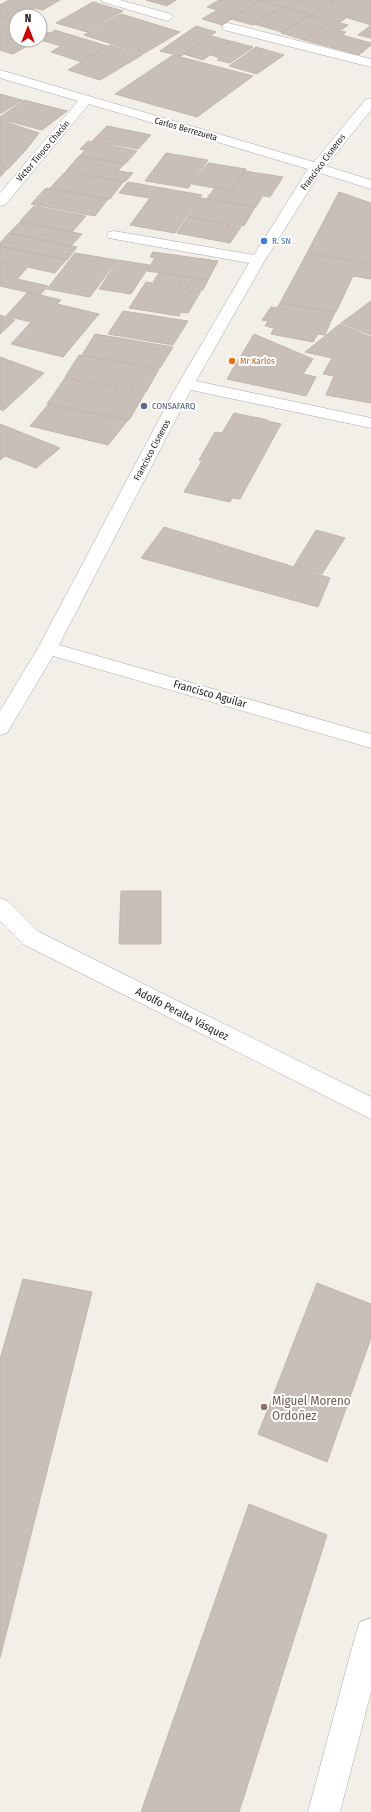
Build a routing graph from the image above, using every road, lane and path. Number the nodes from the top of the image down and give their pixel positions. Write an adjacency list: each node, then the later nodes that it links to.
1 (107, 0): 2 (street)
2 (167, 17)
3 (228, 27): 4 (street)
4 (371, 63)
5 (0, 74): 6 (street, Carlos Berrezueta)
6 (86, 100): 8 (street, Carlos Berrezueta); 10 (street, Víctor Tinoco Chacón)
7 (371, 102): 8 (street, Francisco Cisneros)
8 (318, 168): 9 (street, Carlos Berrezueta); 12 (street, Francisco Cisneros)
9 (371, 185)
10 (0, 202)
11 (114, 235): 12 (street)
12 (258, 260): 13 (street, Francisco Cisneros)
13 (187, 384): 14 (street); 15 (street, Francisco Cisneros)
14 (371, 423)
15 (48, 648): 16 (street, Francisco Cisneros); 17 (street, Francisco Aguilar)
16 (0, 728)
17 (371, 741)
18 (0, 907): 19 (street, Adolfo Peralta Vásquez)
19 (371, 1109)
20 (371, 1633): 21 (street)
21 (324, 1812)

